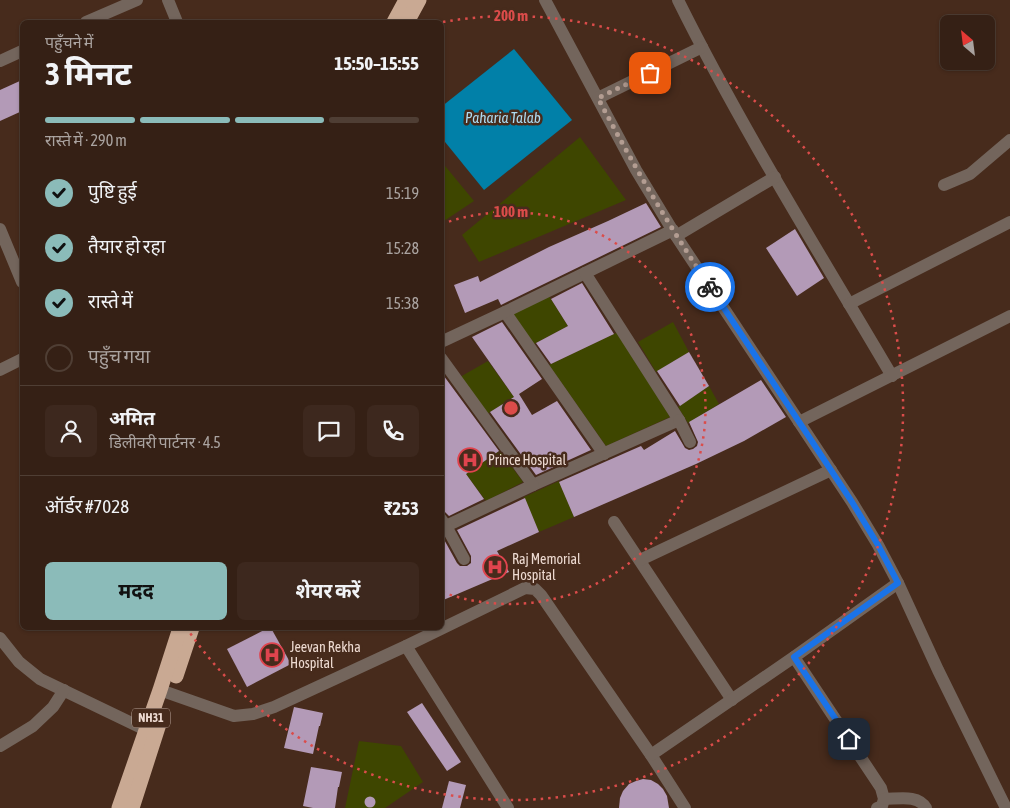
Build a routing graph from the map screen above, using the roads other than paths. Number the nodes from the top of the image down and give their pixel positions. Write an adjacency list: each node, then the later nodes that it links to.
1 (137, 0): 7 (street)
2 (168, 0): 8 (street)
3 (406, 0): 9 (highway)
4 (419, 0): 10 (highway)
5 (545, 0): 14 (street)
6 (678, 0): 11 (street)
7 (91, 20)
8 (176, 20)
9 (395, 20)
10 (408, 20)
11 (702, 47): 14 (street); 16 (street)
12 (20, 52): 13 (street)
13 (0, 61)
14 (598, 98): 20 (street)
15 (1010, 140): 17 (street)
16 (775, 177): 20 (street); 24 (street)
17 (944, 185)
18 (1010, 222): 24 (street)
19 (0, 229): 21 (street)
20 (675, 233): 23 (street); 33 (street)
21 (18, 257): 22 (street)
22 (20, 270)
23 (585, 273): 25 (street); 32 (street)
24 (849, 304): 31 (street)
25 (505, 312): 27 (street); 35 (street)
26 (1010, 316): 31 (street)
27 (444, 341)
28 (20, 360): 30 (street)
29 (444, 362): 37 (street)
30 (0, 370)
31 (892, 376): 33 (street)
32 (679, 420): 34 (street); 35 (street)
33 (799, 422): 36 (street)
34 (690, 442)
35 (604, 454): 37 (street)
36 (831, 470): 42 (street); 43 (street)
37 (533, 485): 38 (street)
38 (444, 522)
39 (614, 522): 42 (street)
40 (444, 524): 41 (street)
41 (464, 559)
42 (640, 560): 53 (street)
43 (898, 583): 50 (street); 63 (street)
44 (444, 627): 56 (street)
45 (180, 630): 52 (highway, NH31)
46 (191, 630): 52 (highway, NH31)
47 (439, 630): 49 (street)
48 (0, 638): 51 (street)
49 (406, 646): 52 (street); 60 (street)
50 (794, 657): 53 (street); 57 (street)
51 (64, 690): 54 (street); 55 (street)
52 (165, 692): 54 (highway, NH31); 59 (highway, NH31)
53 (732, 700): 56 (street)
54 (146, 730): 58 (highway, NH31)
55 (0, 746)
56 (651, 755): 61 (street)
57 (880, 803): 62 (street)
58 (119, 808)
59 (132, 808)
60 (508, 808)
61 (685, 808)
62 (926, 808)
63 (1006, 808)

